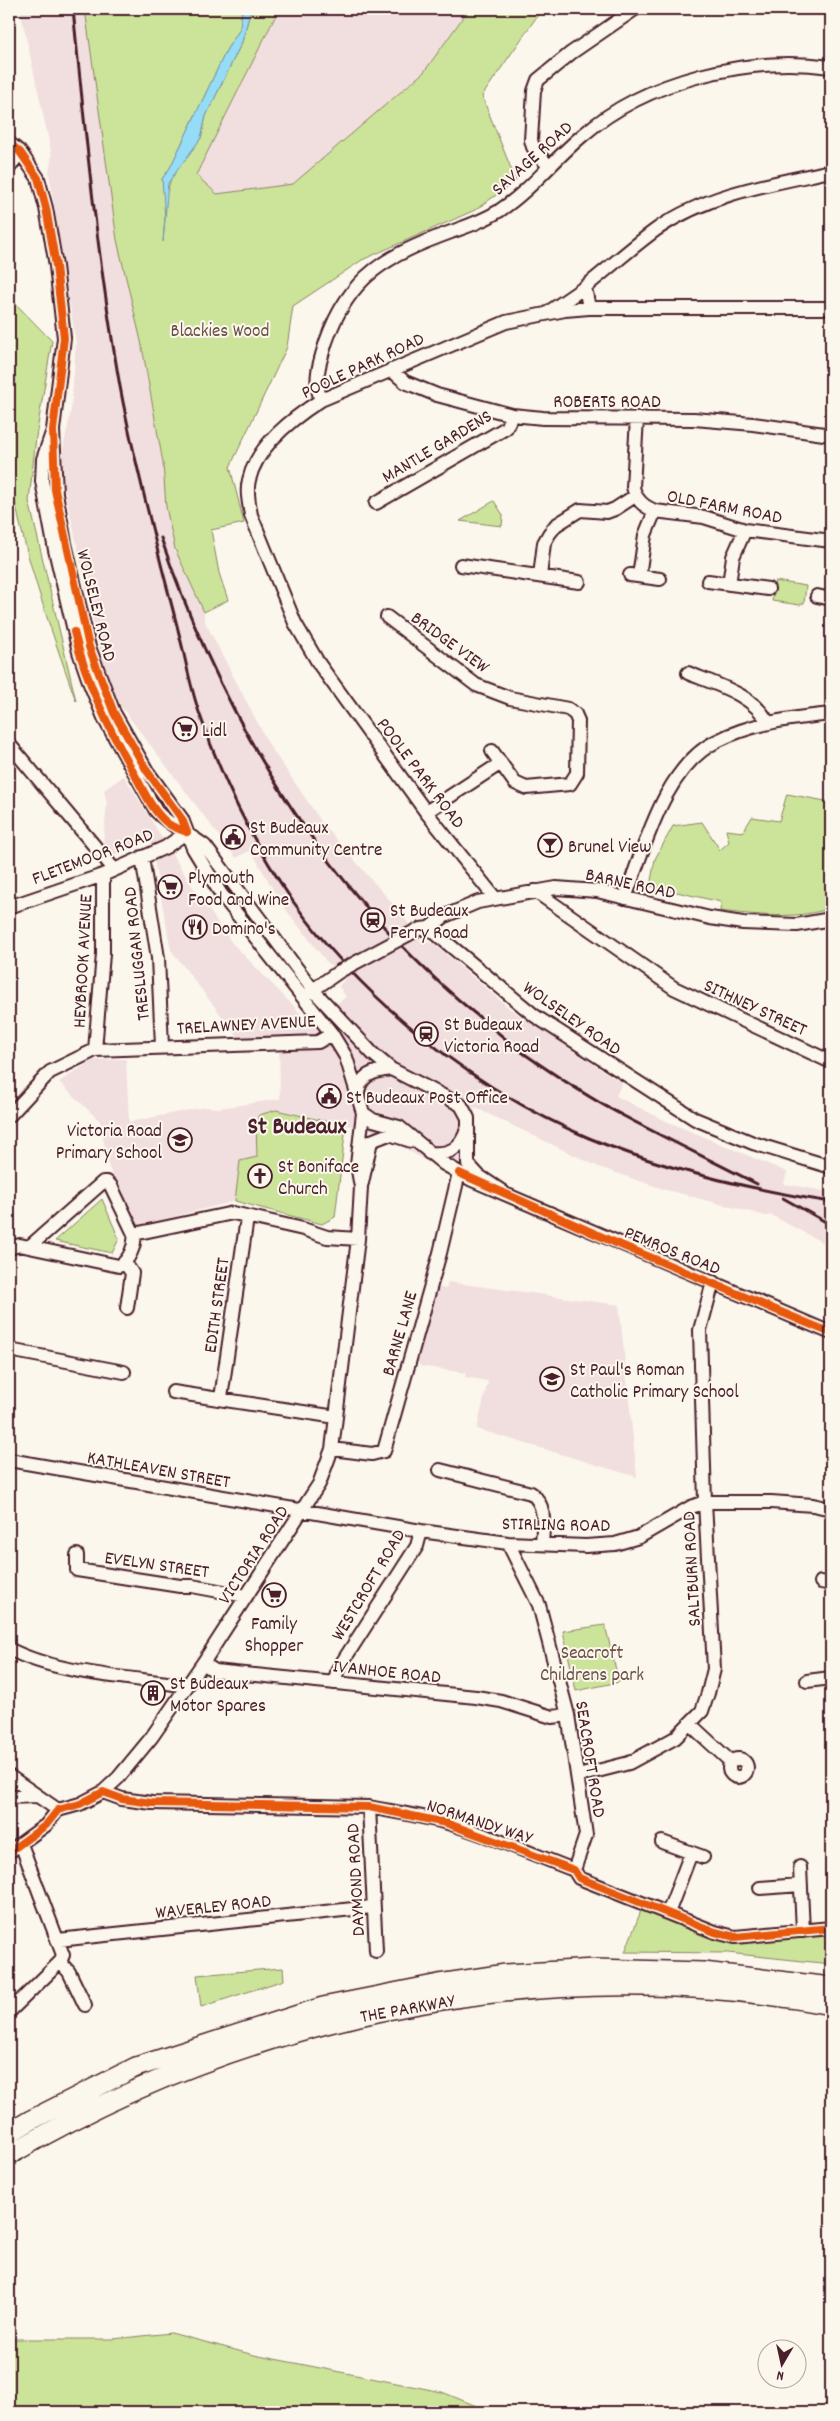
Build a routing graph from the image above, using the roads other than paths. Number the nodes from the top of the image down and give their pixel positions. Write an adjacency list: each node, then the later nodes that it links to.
1 (635, 9): 5 (street)
2 (831, 67): 5 (street, SAVAGE ROAD)
3 (9, 142): 4 (street, WOLSELEY ROAD)
4 (20, 152): 6 (street); 39 (street, WOLSELEY ROAD)
5 (549, 167): 13 (street, SAVAGE ROAD)
6 (9, 168)
7 (831, 171): 8 (street)
8 (585, 287): 9 (street); 11 (street)
9 (589, 308): 10 (street, POOLE PARK ROAD); 11 (street, POOLE PARK ROAD)
10 (831, 308)
11 (547, 313): 12 (street, POOLE PARK ROAD)
12 (391, 370): 13 (street, POOLE PARK ROAD); 14 (street, ROBERTS ROAD)
13 (321, 400): 38 (street, POOLE PARK ROAD)
14 (512, 415): 15 (street, ROBERTS ROAD); 18 (street, MANTLE GARDENS)
15 (637, 418): 16 (street, ROBERTS ROAD); 17 (street)
16 (831, 435)
17 (635, 496): 19 (street, OLD FARM ROAD); 23 (street)
18 (376, 503)
19 (655, 511): 20 (street, OLD FARM ROAD); 24 (street)
20 (745, 530): 21 (street, OLD FARM ROAD); 27 (street)
21 (831, 542)
22 (461, 565): 23 (street)
23 (540, 576): 26 (street)
24 (660, 579)
25 (708, 581): 27 (street)
26 (579, 582)
27 (729, 584): 28 (street)
28 (768, 589)
29 (817, 596): 30 (street)
30 (831, 599)
31 (387, 617): 37 (street, BRIDGE VIEW)
32 (688, 673): 34 (street)
33 (831, 714): 34 (street)
34 (768, 723): 44 (street)
35 (9, 744): 41 (street)
36 (492, 751): 37 (street, BRIDGE VIEW)
37 (501, 763): 38 (street)
38 (426, 812): 43 (street, POOLE PARK ROAD)
39 (187, 832): 40 (street, FLETEMOOR ROAD); 48 (street, WOLSELEY ROAD)
40 (142, 857): 41 (street, FLETEMOOR ROAD); 50 (street, TRESLUGGAN ROAD)
41 (108, 871): 45 (street, FLETEMOOR ROAD); 51 (street, HEYBROOK AVENUE)
42 (535, 891): 43 (street, BARNE ROAD); 44 (street, BARNE ROAD); 52 (street, SITHNEY STREET)
43 (495, 898): 47 (street, BARNE ROAD)
44 (625, 898): 46 (street, BARNE ROAD)
45 (9, 907)
46 (830, 923)
47 (423, 929): 48 (street, bridge); 61 (street, WOLSELEY ROAD)
48 (308, 993): 49 (street, WOLSELEY ROAD); 53 (street, WOLSELEY ROAD)
49 (332, 1034): 50 (street, TRELAWNEY AVENUE); 54 (street, WOLSELEY ROAD)
50 (162, 1046): 51 (street, TRELAWNEY AVENUE)
51 (95, 1050): 57 (street)
52 (831, 1062)
53 (391, 1069): 54 (street); 55 (street, WOLSELEY ROAD)
54 (358, 1096): 56 (street, VICTORIA ROAD)
55 (461, 1105): 58 (street, PEMROS ROAD)
56 (363, 1113): 59 (street, PEMROS ROAD); 63 (street, VICTORIA ROAD)
57 (9, 1116)
58 (468, 1127): 60 (street); 64 (street, PEMROS ROAD)
59 (415, 1142): 60 (street, PEMROS ROAD); 63 (street, VICTORIA ROAD)
60 (429, 1152): 62 (street, PEMROS ROAD)
61 (831, 1167)
62 (458, 1173): 64 (street, PEMROS ROAD); 79 (street, BARNE LANE)
63 (361, 1187): 67 (street, VICTORIA ROAD)
64 (503, 1192): 71 (street, PEMROS ROAD)
65 (247, 1218): 66 (street); 67 (street); 77 (street, EDITH STREET)
66 (134, 1234): 68 (street); 70 (street)
67 (358, 1239): 78 (street, VICTORIA ROAD)
68 (29, 1247): 69 (street); 70 (street)
69 (9, 1248)
70 (125, 1263): 72 (street)
71 (713, 1282): 73 (street, PEMROS ROAD); 82 (street, SALTBURN ROAD)
72 (128, 1308)
73 (831, 1333)
74 (9, 1350): 75 (street)
75 (124, 1372)
76 (173, 1392): 77 (street)
77 (221, 1398): 78 (street)
78 (336, 1417): 79 (street, VICTORIA ROAD)
79 (332, 1449): 84 (street, VICTORIA ROAD)
80 (9, 1460): 84 (street, KATHLEAVEN STREET)
81 (445, 1474): 87 (street)
82 (705, 1502): 83 (street, STIRLING ROAD); 87 (street, STIRLING ROAD); 97 (street, SALTBURN ROAD)
83 (831, 1509)
84 (303, 1510): 85 (street, STIRLING ROAD); 89 (street, VICTORIA ROAD)
85 (421, 1531): 86 (street, STIRLING ROAD); 94 (street, WESTCROFT ROAD)
86 (508, 1543): 87 (street, STIRLING ROAD); 96 (street, SEACROFT ROAD)
87 (542, 1544)
88 (77, 1555): 89 (street, EVELYN STREET)
89 (246, 1596): 91 (street, VICTORIA ROAD)
90 (9, 1649): 95 (street)
91 (203, 1663): 94 (street, IVANHOE ROAD); 95 (street, VICTORIA ROAD)
92 (831, 1678): 93 (street)
93 (807, 1681)
94 (334, 1683): 96 (street, IVANHOE ROAD)
95 (187, 1686): 101 (street, VICTORIA ROAD)
96 (568, 1715): 100 (street, SEACROFT ROAD)
97 (690, 1724): 98 (street); 100 (street, SALTBURN ROAD)
98 (732, 1762)
99 (9, 1776): 102 (street)
100 (578, 1776): 110 (street, SEACROFT ROAD)
101 (103, 1792): 104 (street, NORMANDY WAY); 105 (street, VICTORIA ROAD)
102 (36, 1796): 103 (street); 105 (street)
103 (9, 1798)
104 (369, 1807): 110 (street, NORMANDY WAY); 113 (street, DAYMOND ROAD)
105 (58, 1810): 107 (street)
106 (662, 1842): 114 (street)
107 (21, 1844): 108 (street); 117 (street)
108 (9, 1852)
109 (800, 1867): 111 (street)
110 (574, 1870): 114 (street, NORMANDY WAY)
111 (801, 1885): 112 (street); 116 (street)
112 (760, 1888)
113 (372, 1907): 117 (street, WAVERLEY ROAD); 118 (street, DAYMOND ROAD)
114 (668, 1913): 116 (street, NORMANDY WAY)
115 (831, 1928): 116 (street, NORMANDY WAY)
116 (803, 1931)
117 (58, 1940): 119 (street)
118 (376, 1952)
119 (60, 1962): 121 (street); 123 (street)
120 (831, 1987): 124 (highway, THE PARKWAY)
121 (85, 2005)
122 (831, 2005): 125 (highway, THE PARKWAY)
123 (9, 2012)
124 (9, 2134)
125 (9, 2155)

